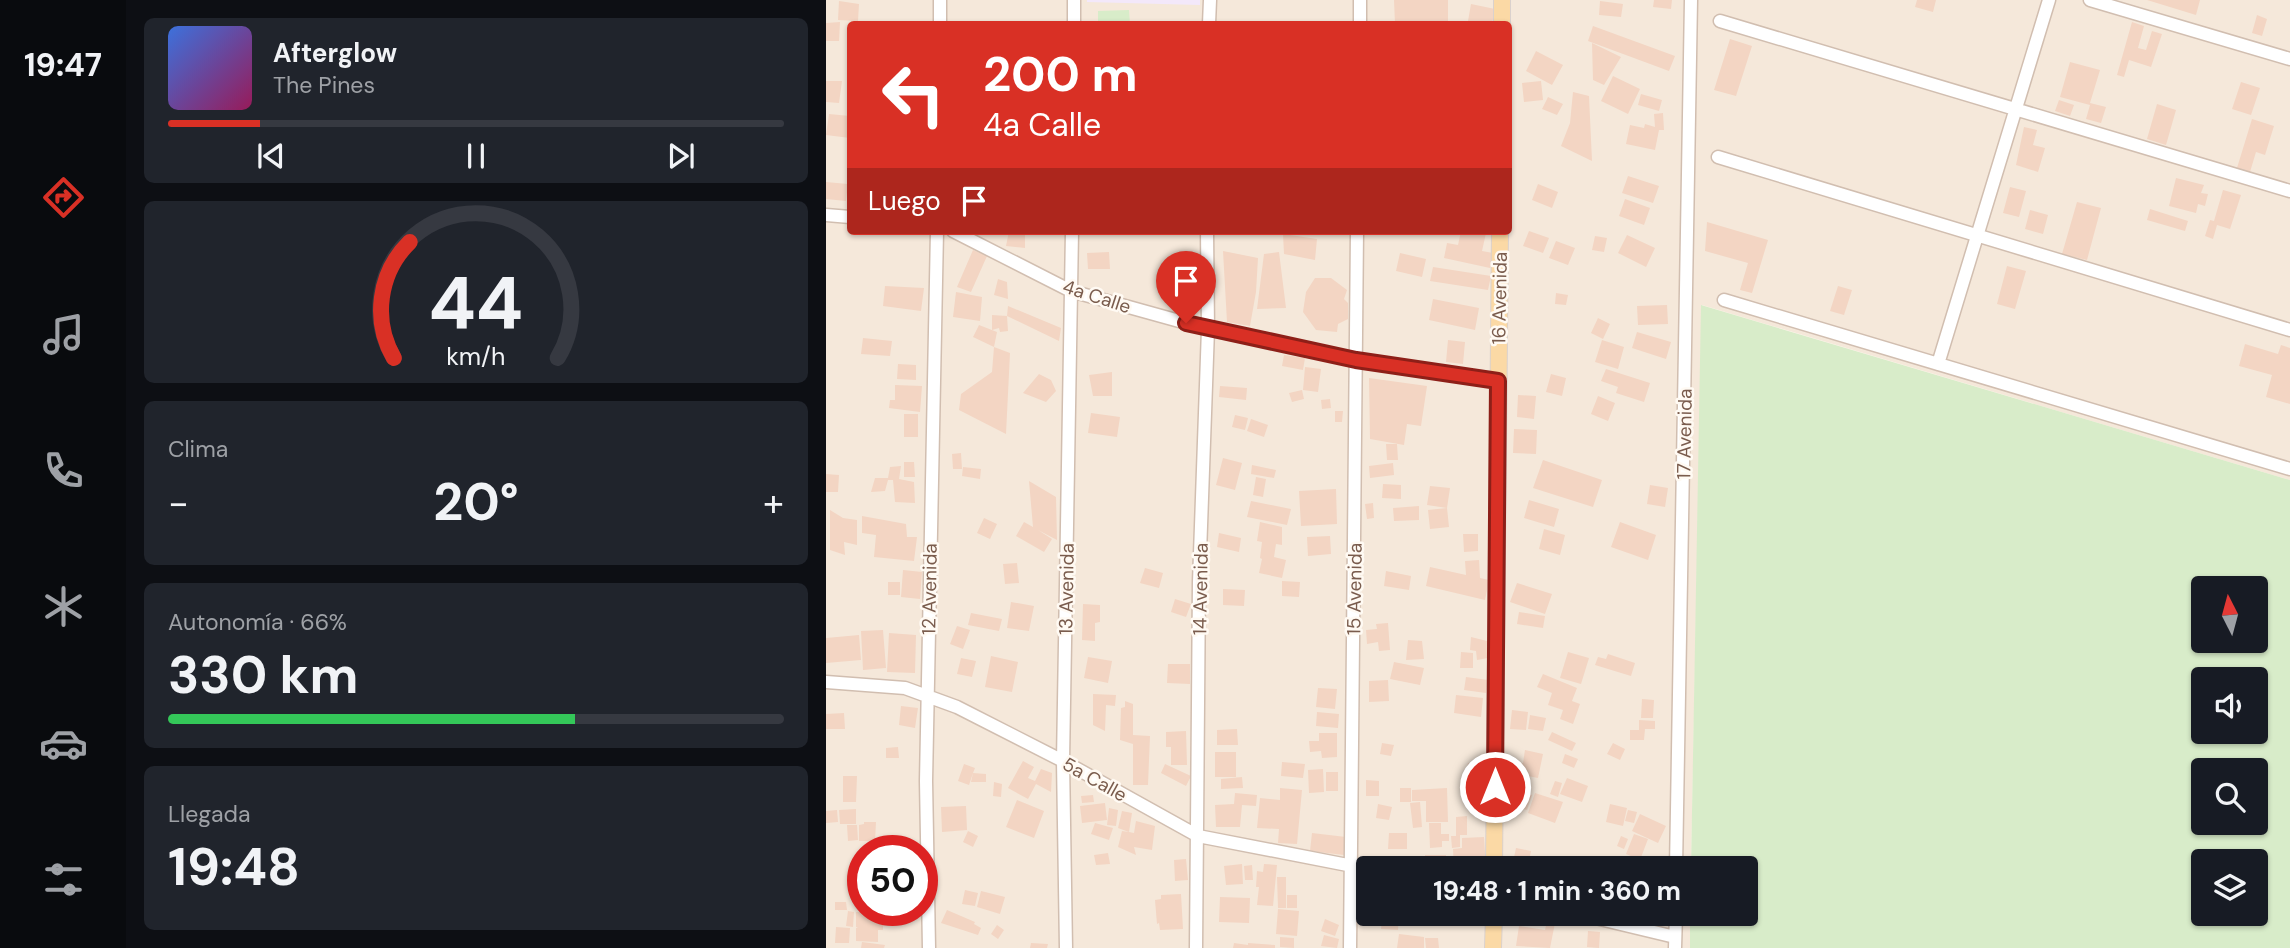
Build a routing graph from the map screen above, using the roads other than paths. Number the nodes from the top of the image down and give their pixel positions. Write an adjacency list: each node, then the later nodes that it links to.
1 (940, 0): 9 (street)
2 (1074, 0): 10 (street)
3 (1210, 0): 11 (street)
4 (1360, 0): 12 (street)
5 (1502, 0): 13 (main road)
6 (1691, 0): 41 (street, 17 Avenida)
7 (2049, 0): 16 (street)
8 (2090, 0): 15 (street)
9 (940, 21)
10 (1074, 21)
11 (1209, 21)
12 (1360, 21)
13 (1502, 21)
14 (1720, 21): 16 (street)
15 (2290, 59)
16 (2015, 109): 18 (street); 27 (street)
17 (1718, 157): 27 (street)
18 (2290, 191)
19 (826, 215): 20 (street)
20 (847, 217)
21 (937, 235): 37 (street, 12 Avenida)
22 (961, 235): 28 (street, 4a Calle)
23 (1072, 235): 28 (street, 13 Avenida)
24 (1207, 235): 30 (street, 14 Avenida)
25 (1357, 235): 32 (street, 15 Avenida)
26 (1500, 235): 34 (main road, 16 Avenida)
27 (1977, 235): 31 (street); 33 (street)
28 (1071, 291): 30 (street, 4a Calle); 38 (street, 13 Avenida)
29 (1724, 300): 33 (street)
30 (1208, 329): 32 (street, 4a Calle); 39 (street, 14 Avenida)
31 (2290, 330)
32 (1356, 360): 34 (street, 4a Calle); 42 (street, 15 Avenida)
33 (1938, 364): 35 (street)
34 (1498, 381): 40 (main road, 16 Avenida)
35 (2290, 469)
36 (826, 682): 37 (street, 5a Calle)
37 (927, 696): 38 (street, 5a Calle); 47 (street, 12 Avenida)
38 (1063, 761): 39 (street, 5a Calle); 48 (street, 13 Avenida)
39 (1198, 836): 42 (street, 5a Calle); 49 (street, 14 Avenida)
40 (1494, 856)
41 (1676, 856)
42 (1350, 865): 43 (street, 5a Calle); 50 (street, 15 Avenida)
43 (1356, 866)
44 (1494, 926): 51 (main road)
45 (1620, 926): 46 (street)
46 (1675, 942)
47 (929, 948)
48 (1066, 948)
49 (1196, 948)
50 (1350, 948)
51 (1493, 948)

